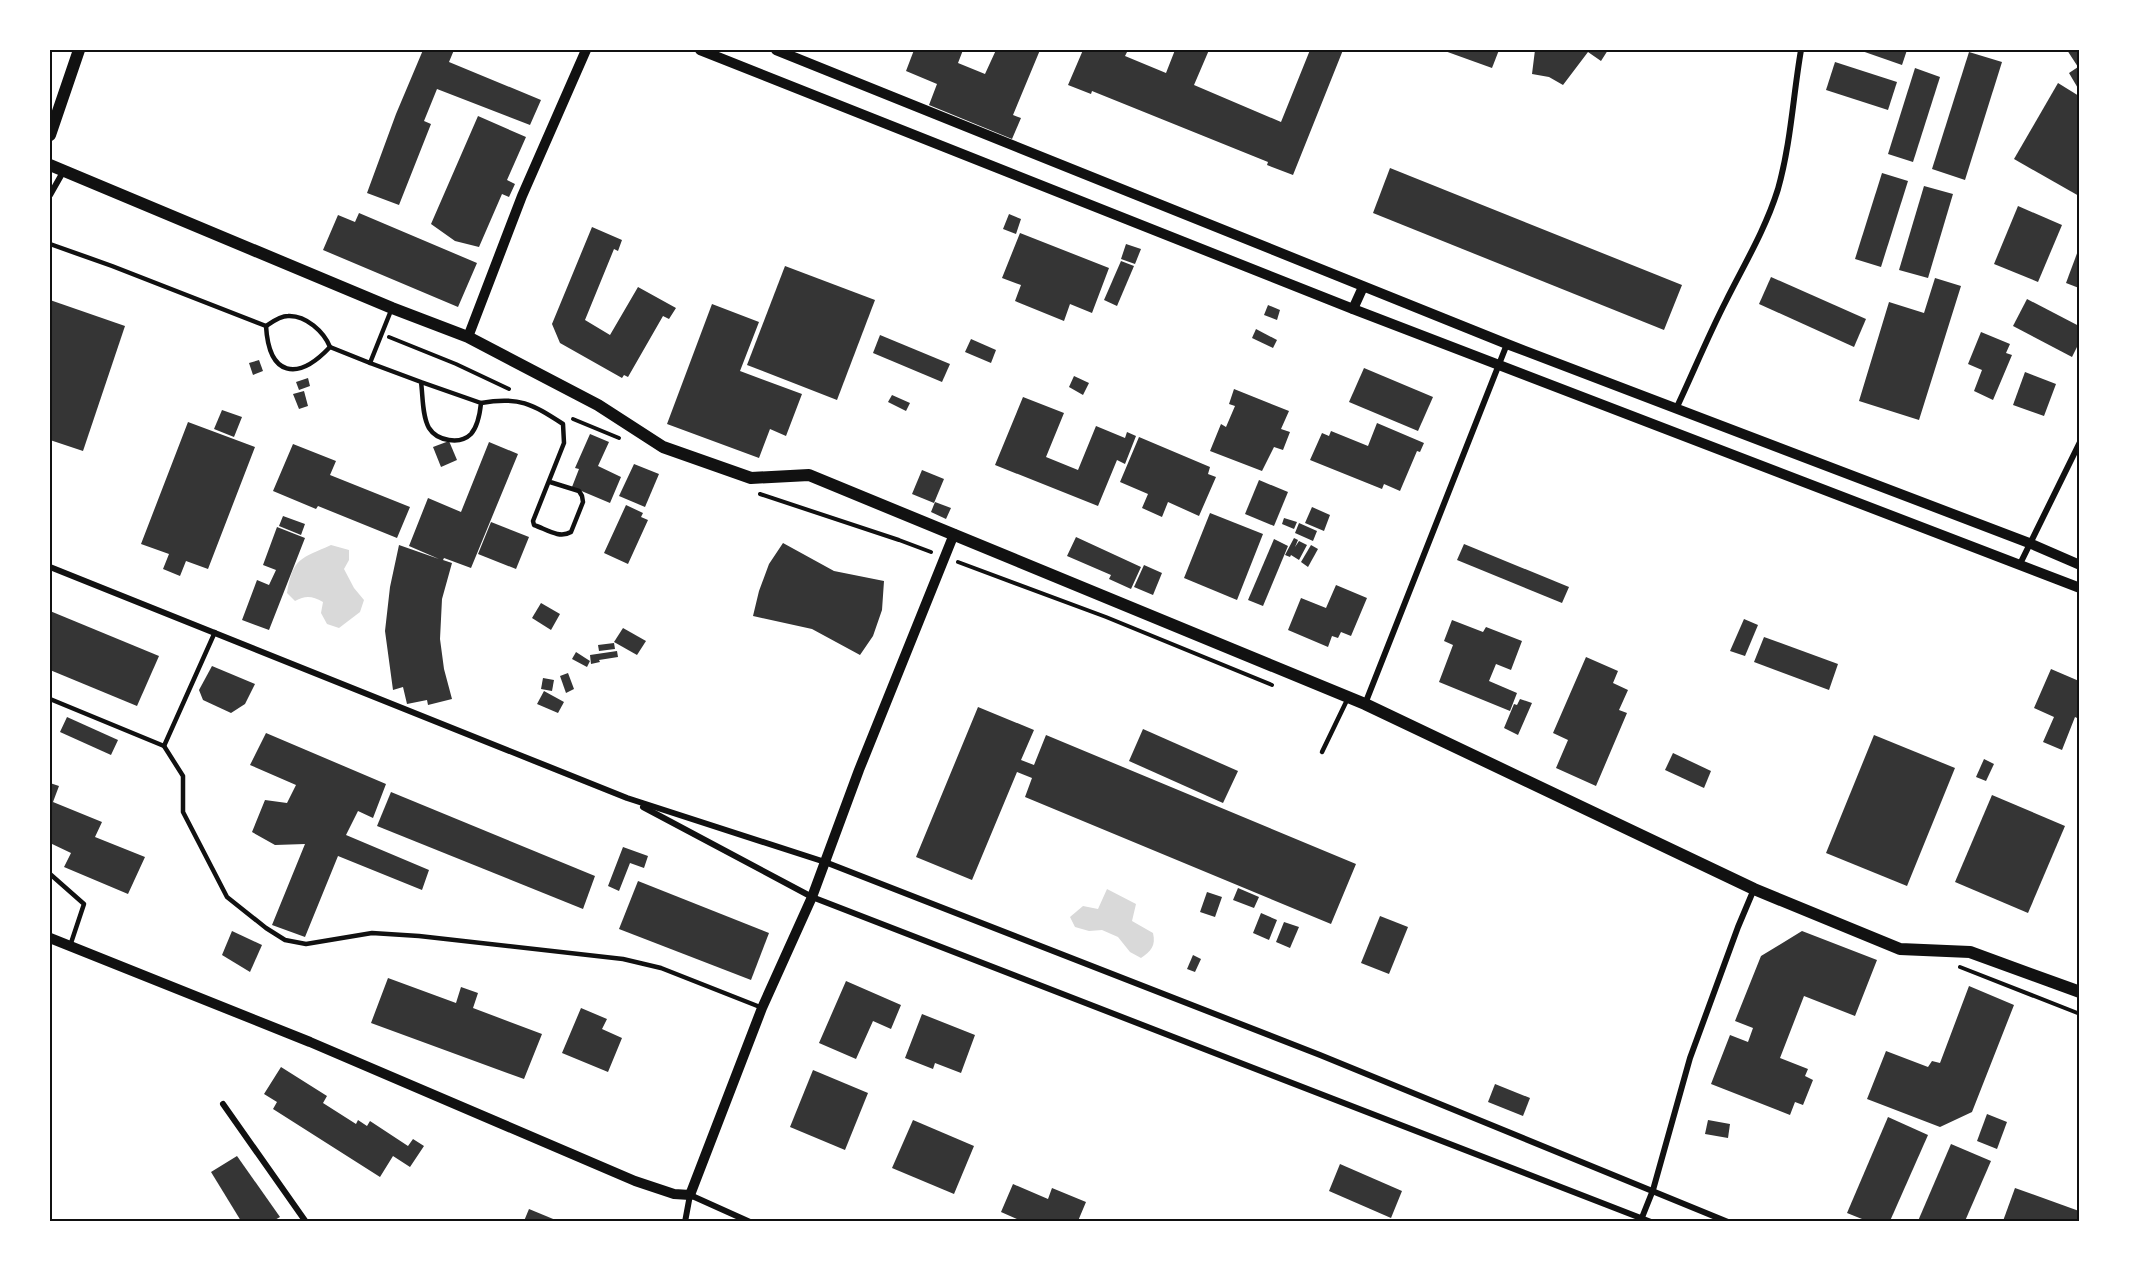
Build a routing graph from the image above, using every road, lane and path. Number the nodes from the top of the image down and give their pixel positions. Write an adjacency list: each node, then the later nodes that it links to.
1 (79, 50): 6 (main road)
2 (586, 50): 16 (street)
3 (700, 50): 13 (street)
4 (776, 50): 11 (street)
5 (1802, 50): 24 (street)
6 (50, 135)
7 (50, 165): 8 (main road)
8 (63, 172): 9 (street); 12 (main road)
9 (50, 195)
10 (50, 244): 14 (lane)
11 (1363, 287): 13 (street); 17 (street)
12 (392, 308): 15 (lane); 16 (main road)
13 (1353, 309): 20 (street)
14 (266, 326): 18 (lane); 18 (lane)
15 (381, 334): 19 (lane); 22 (path)
16 (468, 336): 30 (main road)
17 (1507, 344): 20 (street); 24 (street)
18 (330, 347): 19 (lane)
19 (370, 363): 21 (lane)
20 (1499, 366): 33 (street); 41 (street)
21 (421, 382): 23 (lane); 23 (lane)
22 (520, 394)
23 (481, 403): 28 (lane)
24 (1676, 409): 31 (street)
25 (573, 418): 26 (path)
26 (625, 441)
27 (2079, 442): 31 (street)
28 (550, 482): 28 (lane)
29 (751, 491): 32 (path)
30 (954, 534): 32 (street); 39 (main road)
31 (2029, 543): 33 (street); 34 (street)
32 (944, 557): 38 (path); 45 (street)
33 (2020, 564): 36 (street)
34 (2079, 565)
35 (50, 567): 37 (street)
36 (2079, 588)
37 (215, 632): 42 (lane); 44 (street)
38 (1277, 686)
39 (1348, 698): 41 (main road); 43 (lane)
40 (50, 699): 42 (lane)
41 (1365, 704): 47 (main road)
42 (164, 746): 53 (lane)
43 (1322, 752)
44 (627, 798): 45 (street); 48 (street)
45 (825, 862): 48 (street); 56 (street)
46 (50, 874): 50 (lane)
47 (1754, 889): 52 (main road); 56 (street)
48 (812, 897): 53 (street); 58 (street)
49 (50, 938): 50 (street)
50 (70, 946): 57 (street)
51 (1957, 966): 54 (path)
52 (2079, 992)
53 (762, 1008): 57 (street)
54 (2079, 1014)
55 (223, 1104): 59 (street)
56 (1653, 1190): 58 (street); 63 (street)
57 (690, 1196): 60 (street); 61 (street)
58 (1641, 1220): 62 (street)
59 (306, 1221)
60 (685, 1221)
61 (750, 1221)
62 (1651, 1221)
63 (1728, 1221)

